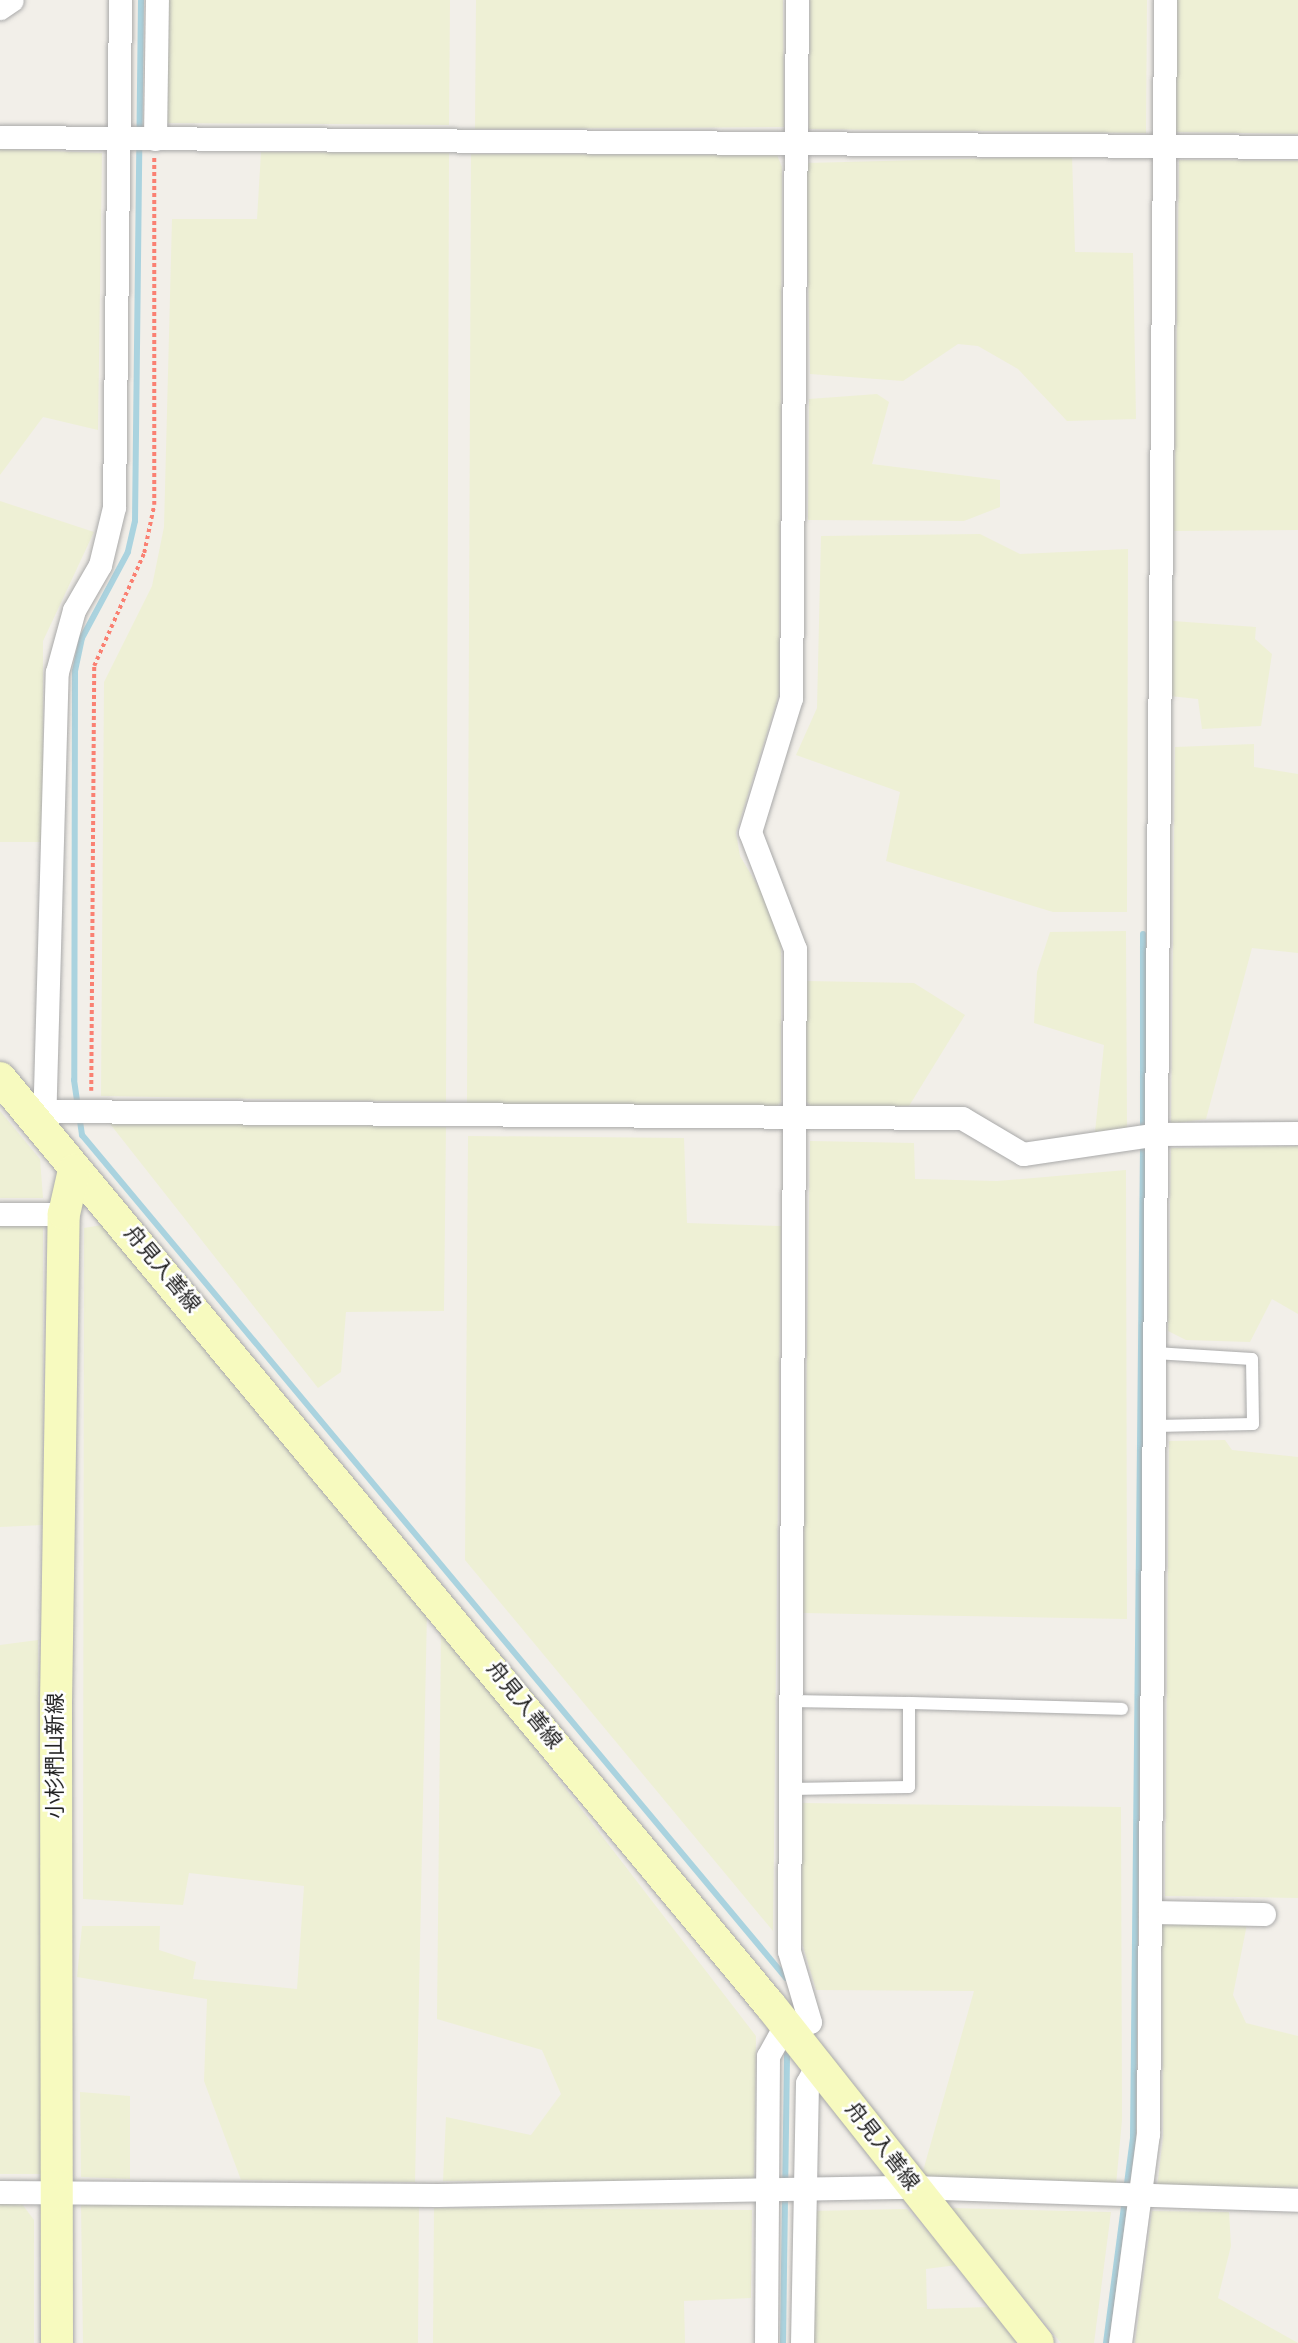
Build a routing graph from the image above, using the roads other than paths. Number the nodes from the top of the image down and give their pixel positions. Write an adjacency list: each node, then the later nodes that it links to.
1 (12, 0): 6 (street)
2 (120, 0): 8 (street)
3 (157, 0): 9 (street)
4 (797, 0): 10 (street)
5 (1165, 0): 11 (street)
6 (0, 8)
7 (0, 137): 8 (street)
8 (117, 138): 9 (street); 15 (street)
9 (155, 139): 10 (street)
10 (796, 145): 11 (street); 14 (street)
11 (1165, 146): 12 (street); 17 (street)
12 (1298, 147)
13 (0, 1077): 15 (main road, 舟見入善線)
14 (794, 1117): 15 (street); 17 (street); 23 (street)
15 (45, 1120): 18 (main road, 舟見入善線)
16 (1298, 1132): 17 (street)
17 (1158, 1134): 21 (street)
18 (74, 1170): 20 (main road, 小杉椚山新線); 29 (main road, 舟見入善線)
19 (0, 1214): 20 (street)
20 (64, 1214): 34 (main road, 小杉椚山新線)
21 (1155, 1353): 22 (street); 22 (lane)
22 (1155, 1426): 27 (street)
23 (790, 1701): 24 (lane); 26 (street)
24 (909, 1703): 25 (lane); 26 (lane)
25 (1122, 1709)
26 (790, 1789): 29 (street)
27 (1150, 1912): 28 (street); 35 (street)
28 (1264, 1914)
29 (785, 2025): 30 (main road, 舟見入善線); 32 (street)
30 (817, 2065): 31 (main road, 舟見入善線); 32 (street)
31 (912, 2187): 32 (street); 35 (street); 40 (main road, 舟見入善線)
32 (785, 2189): 34 (street); 38 (street); 39 (street)
33 (0, 2192): 34 (street)
34 (59, 2192): 37 (main road, 小杉椚山新線)
35 (1139, 2199): 36 (street); 41 (street)
36 (1298, 2200)
37 (57, 2343)
38 (766, 2343)
39 (802, 2343)
40 (1038, 2343)
41 (1120, 2343)

